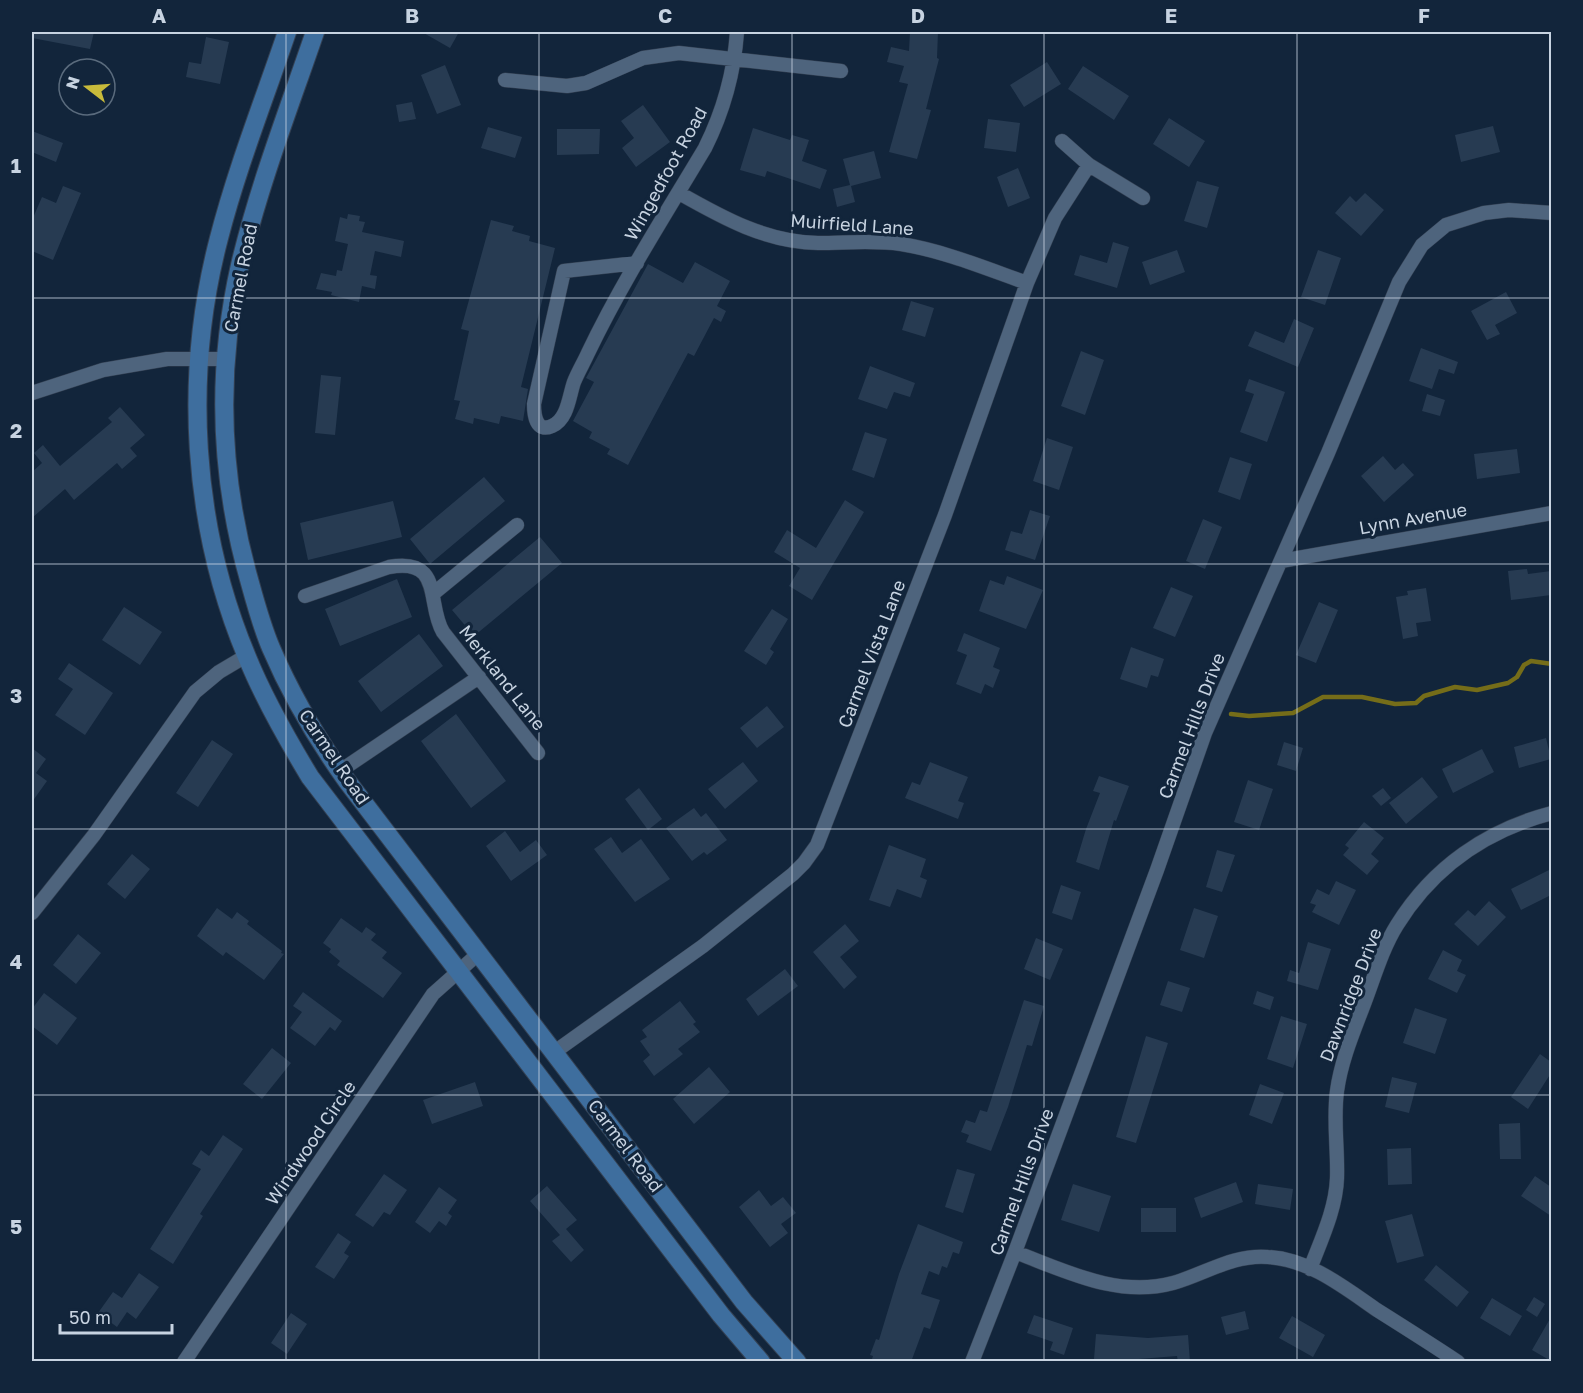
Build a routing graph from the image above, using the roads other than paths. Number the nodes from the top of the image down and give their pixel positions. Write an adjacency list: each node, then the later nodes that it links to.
1 (287, 32): 14 (main road, Carmel Road)
2 (315, 32): 15 (main road, Carmel Road)
3 (737, 32): 4 (street, Wingedfoot Road)
4 (735, 59): 5 (street); 6 (street); 9 (street, Wingedfoot Road)
5 (840, 72)
6 (506, 80)
7 (1062, 141): 8 (street)
8 (1089, 165): 10 (street); 13 (street, Carmel Vista Lane)
9 (679, 193): 12 (street, Wingedfoot Road); 13 (street, Muirfield Lane)
10 (1143, 198)
11 (1551, 213): 19 (street, Carmel Hills Drive)
12 (638, 263): 12 (street, Wingedfoot Road)
13 (1027, 283): 30 (street, Carmel Vista Lane)
14 (199, 358): 15 (street); 16 (street); 22 (main road, Carmel Road)
15 (226, 358): 25 (main road, Carmel Road)
16 (32, 393)
17 (1551, 513): 19 (street, Lynn Avenue)
18 (517, 525): 20 (street)
19 (1281, 561): 31 (street, Carmel Hills Drive)
20 (434, 593): 21 (street, Merkland Lane); 23 (street, Merkland Lane)
21 (305, 596)
22 (246, 656): 27 (street); 29 (main road, Carmel Road)
23 (479, 677): 24 (street, Merkland Lane); 25 (street)
24 (538, 753)
25 (340, 771): 28 (main road, Carmel Road)
26 (1551, 813): 32 (street, Dawnridge Drive)
27 (32, 913)
28 (478, 954): 29 (street, Windwood Circle); 30 (main road, Carmel Road)
29 (458, 971): 33 (street, Windwood Circle); 34 (main road, Carmel Road)
30 (553, 1053): 35 (main road, Carmel Road)
31 (1015, 1252): 32 (street); 36 (street, Carmel Hills Drive)
32 (1310, 1269): 37 (street)
33 (184, 1362)
34 (760, 1362)
35 (797, 1362)
36 (972, 1362)
37 (1458, 1362)

